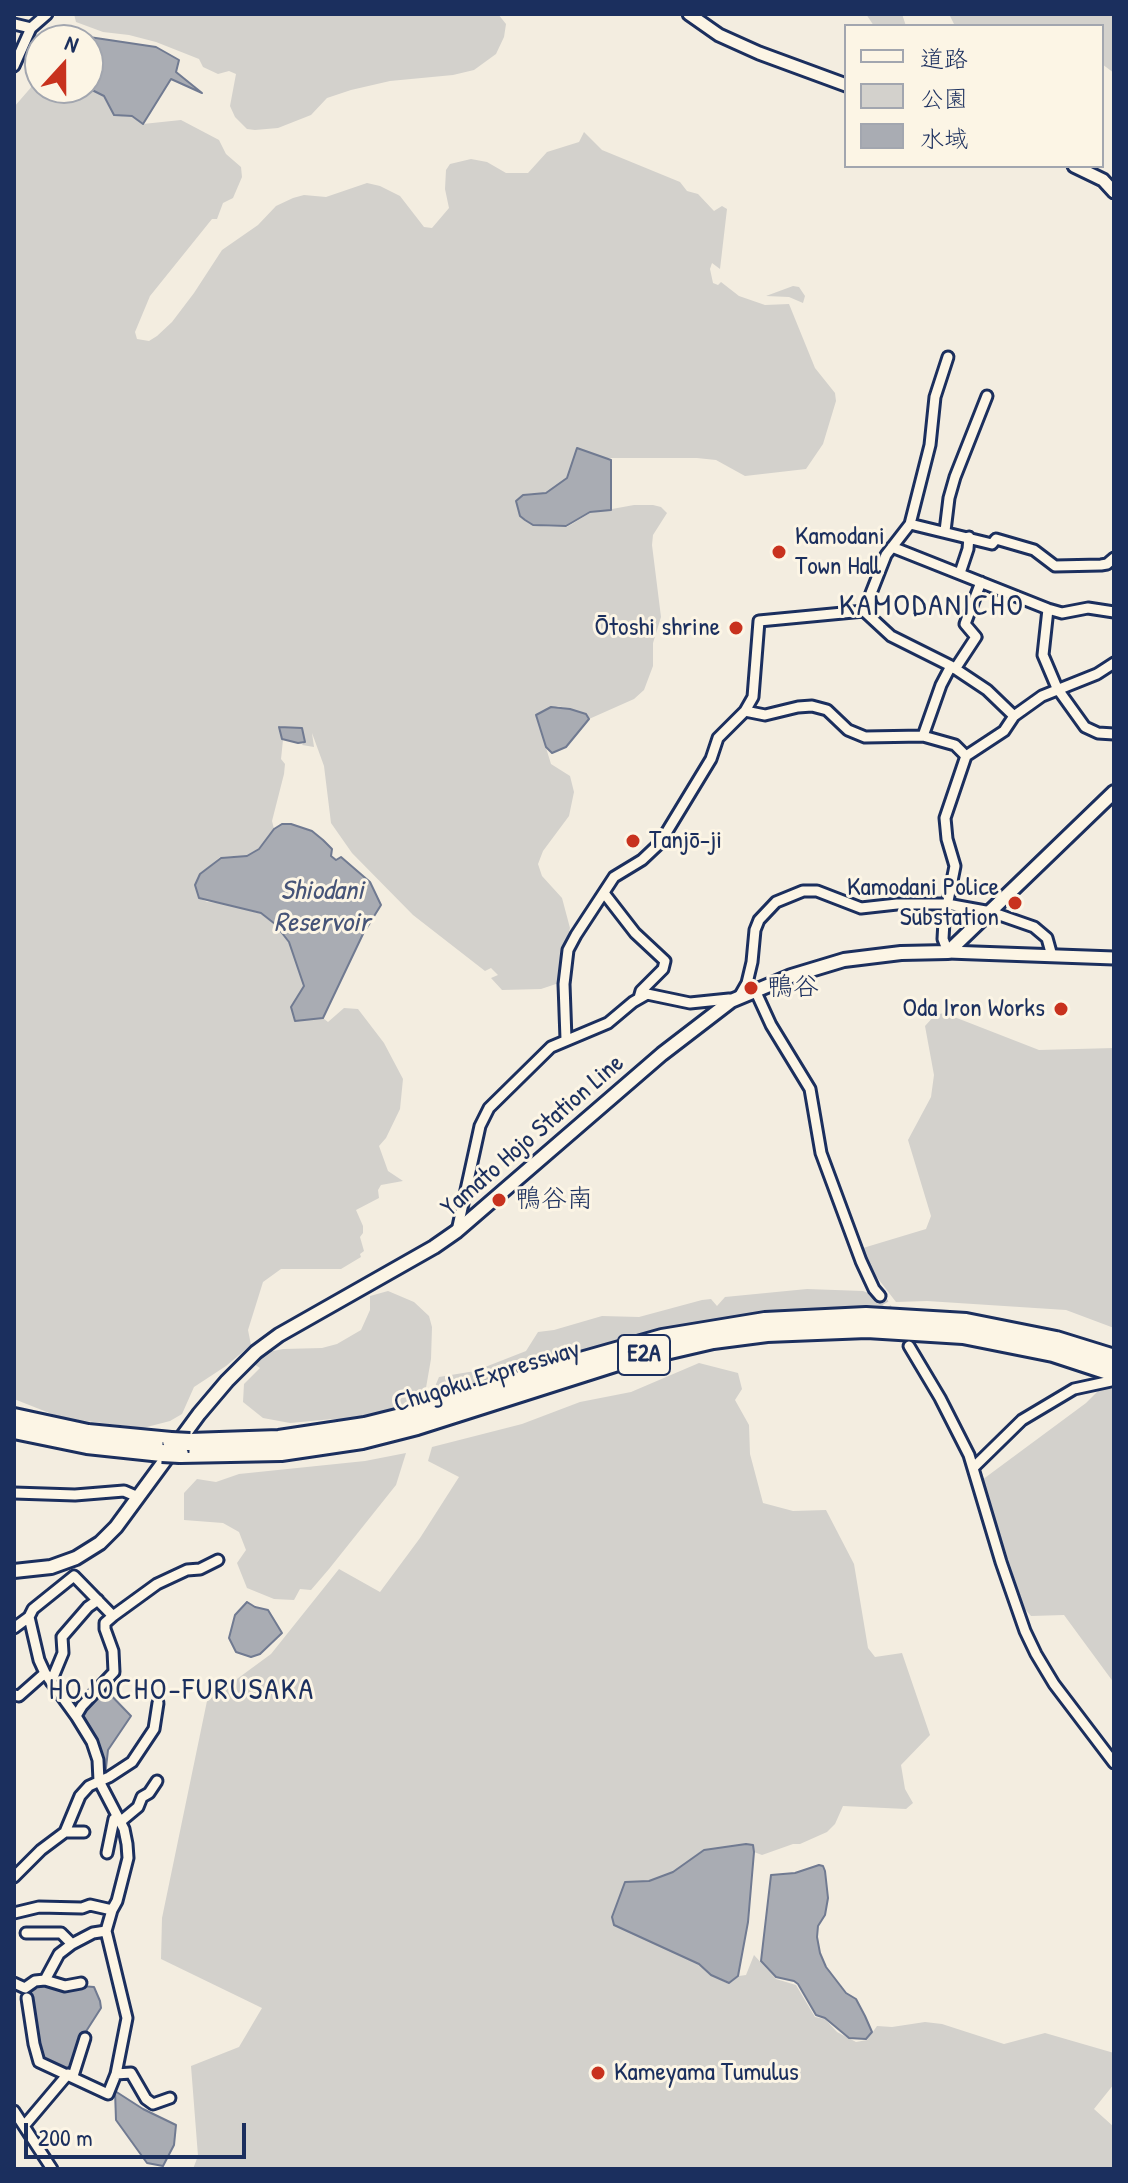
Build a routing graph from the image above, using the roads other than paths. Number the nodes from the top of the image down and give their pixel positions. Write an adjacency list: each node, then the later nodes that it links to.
1 (689, 14): 4 (street)
2 (24, 44): 3 (street)
3 (14, 66)
4 (844, 84)
5 (1078, 168): 6 (street)
6 (1114, 192)
7 (948, 357): 9 (street)
8 (987, 396): 10 (street)
9 (910, 524): 10 (street); 12 (street)
10 (945, 531): 11 (street)
11 (969, 537): 13 (street); 14 (street)
12 (892, 547): 14 (street); 17 (street)
13 (1114, 558)
14 (960, 573): 15 (street)
15 (981, 582): 16 (street); 20 (street)
16 (1048, 609): 18 (street); 21 (street)
17 (864, 611): 20 (street); 22 (street)
18 (1114, 612)
19 (1114, 663): 21 (street)
20 (953, 668): 23 (street); 25 (street)
21 (1057, 688): 23 (street); 24 (street)
22 (745, 711): 25 (street); 28 (street)
23 (1014, 716): 26 (street)
24 (1114, 734)
25 (923, 736): 26 (street)
26 (966, 756): 29 (street)
27 (1114, 792): 30 (main road)
28 (604, 893): 35 (street); 37 (street)
29 (947, 904): 30 (street); 31 (street); 36 (street)
30 (991, 912): 31 (main road); 32 (street)
31 (948, 952): 32 (street); 34 (main road, Yamato Hojo Station Line)
32 (1052, 956): 33 (street)
33 (1114, 958)
34 (755, 990): 36 (main road, Yamato Hojo Station Line); 39 (street)
35 (639, 998): 36 (street); 37 (street)
36 (735, 999): 38 (main road, Yamato Hojo Station Line)
37 (566, 1039): 38 (street)
38 (457, 1231): 48 (main road, Yamato Hojo Station Line)
39 (880, 1296)
40 (909, 1346): 46 (street)
41 (1114, 1358): 45 (highway, Chugoku Expressway / E2A)
42 (1113, 1377): 45 (highway, Chugoku Expressway / E2A); 46 (street)
43 (14, 1417): 45 (highway, Chugoku Expressway / E2A)
44 (14, 1430): 45 (highway, Chugoku Expressway / E2A)
45 (176, 1448)
46 (973, 1468): 59 (street)
47 (14, 1493): 48 (street)
48 (138, 1497): 50 (main road, Yamato Hojo Station Line)
49 (218, 1560): 52 (street)
50 (14, 1571)
51 (98, 1600): 52 (street); 53 (street); 55 (street)
52 (113, 1616): 58 (street)
53 (29, 1617): 54 (street); 55 (street)
54 (14, 1628)
55 (48, 1677): 56 (street); 58 (street)
56 (14, 1695)
57 (158, 1703): 60 (street)
58 (76, 1716): 60 (street)
59 (1114, 1763)
60 (99, 1781): 63 (street); 64 (street)
61 (157, 1781): 63 (street)
62 (100, 1816): 63 (street)
63 (117, 1819): 66 (street); 70 (street)
64 (65, 1832): 65 (street); 68 (street)
65 (79, 1844)
66 (107, 1853)
67 (14, 1859): 68 (street)
68 (22, 1869): 69 (street)
69 (14, 1877)
70 (112, 1910): 71 (street); 72 (street)
71 (14, 1913)
72 (106, 1931): 74 (street); 80 (street)
73 (26, 1933): 74 (street)
74 (72, 1944): 75 (street)
75 (45, 1980): 76 (street); 77 (street)
76 (14, 1983)
77 (81, 1983)
78 (27, 1998): 81 (street)
79 (85, 2038): 81 (street)
80 (116, 2074): 81 (street); 82 (street)
81 (70, 2075): 84 (street)
82 (170, 2098)
83 (14, 2111): 84 (street)
84 (24, 2126): 85 (street)
85 (52, 2169)

